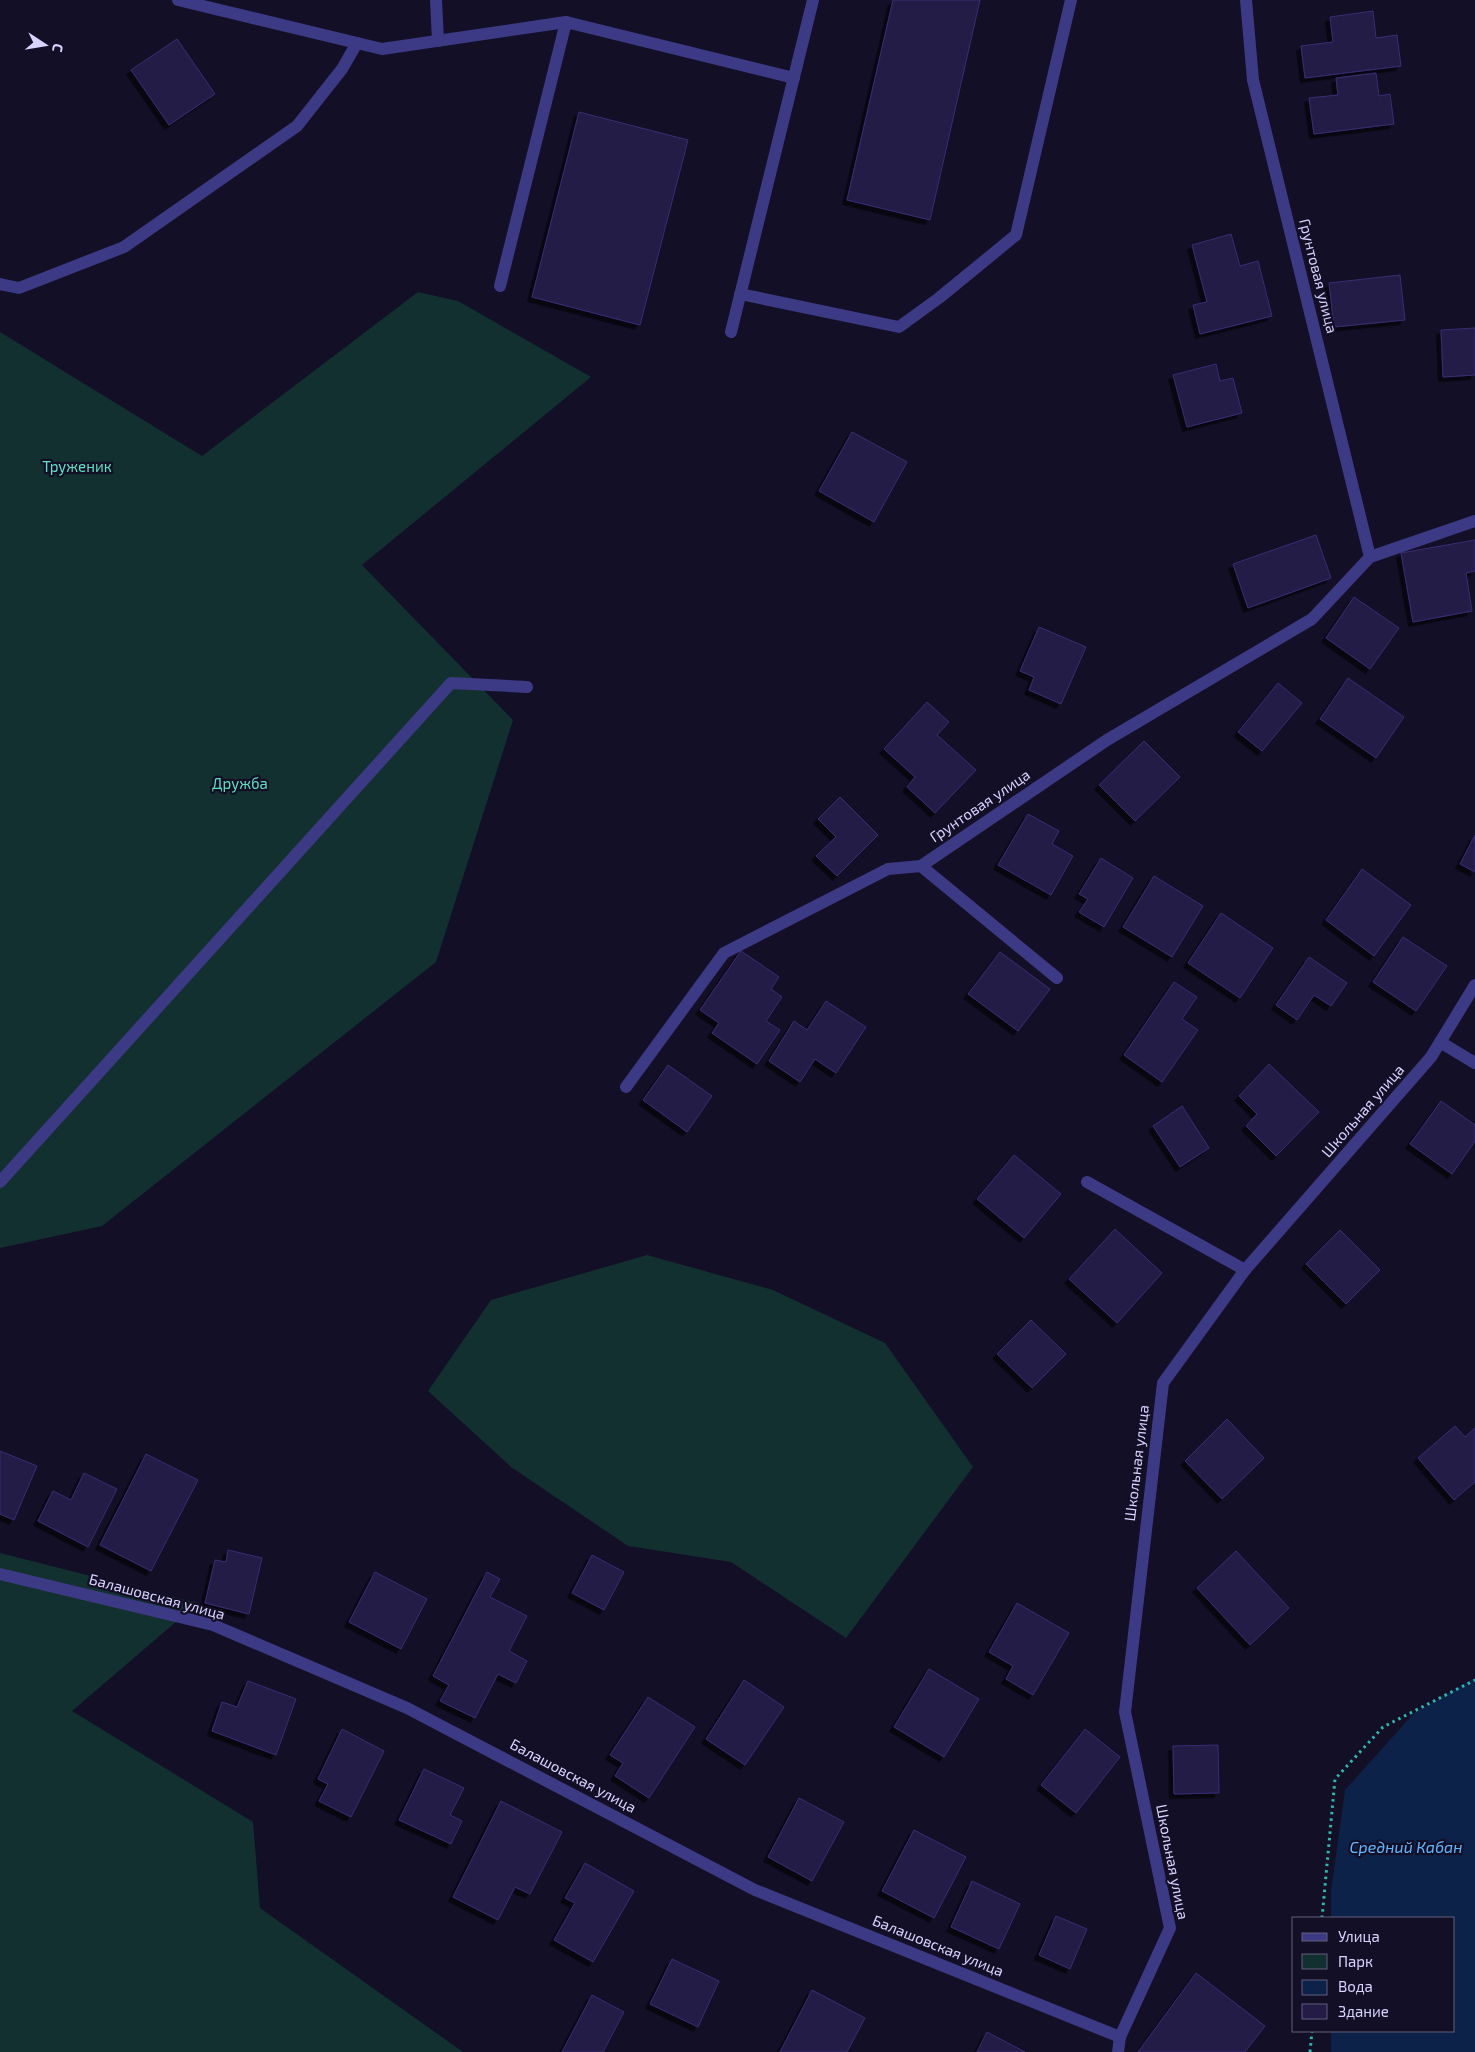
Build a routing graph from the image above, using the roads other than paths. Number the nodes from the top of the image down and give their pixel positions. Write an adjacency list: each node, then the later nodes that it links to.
1 (178, 0): 8 (street)
2 (436, 0): 7 (street)
3 (813, 0): 9 (street)
4 (1071, 0): 12 (street)
5 (1246, 0): 15 (street, Грунтовая улица)
6 (566, 22): 7 (street); 9 (street); 11 (street)
7 (438, 41): 8 (street)
8 (357, 43): 10 (street)
9 (794, 78): 12 (street)
10 (0, 284)
11 (500, 286)
12 (740, 294): 13 (street)
13 (731, 332)
14 (1475, 521): 15 (street, Грунтовая улица)
15 (1370, 557): 17 (street, Грунтовая улица)
16 (527, 687): 23 (street)
17 (921, 866): 18 (street); 22 (street, Грунтовая улица)
18 (1057, 978)
19 (1475, 985): 20 (street, Школьная улица)
20 (1440, 1042): 21 (street); 25 (street, Школьная улица)
21 (1475, 1063)
22 (626, 1087)
23 (0, 1182)
24 (1087, 1182): 25 (street)
25 (1245, 1270): 27 (street, Школьная улица)
26 (0, 1574): 27 (street, Балашовская улица)
27 (1120, 2037): 28 (street, Школьная улица)
28 (1118, 2052)

